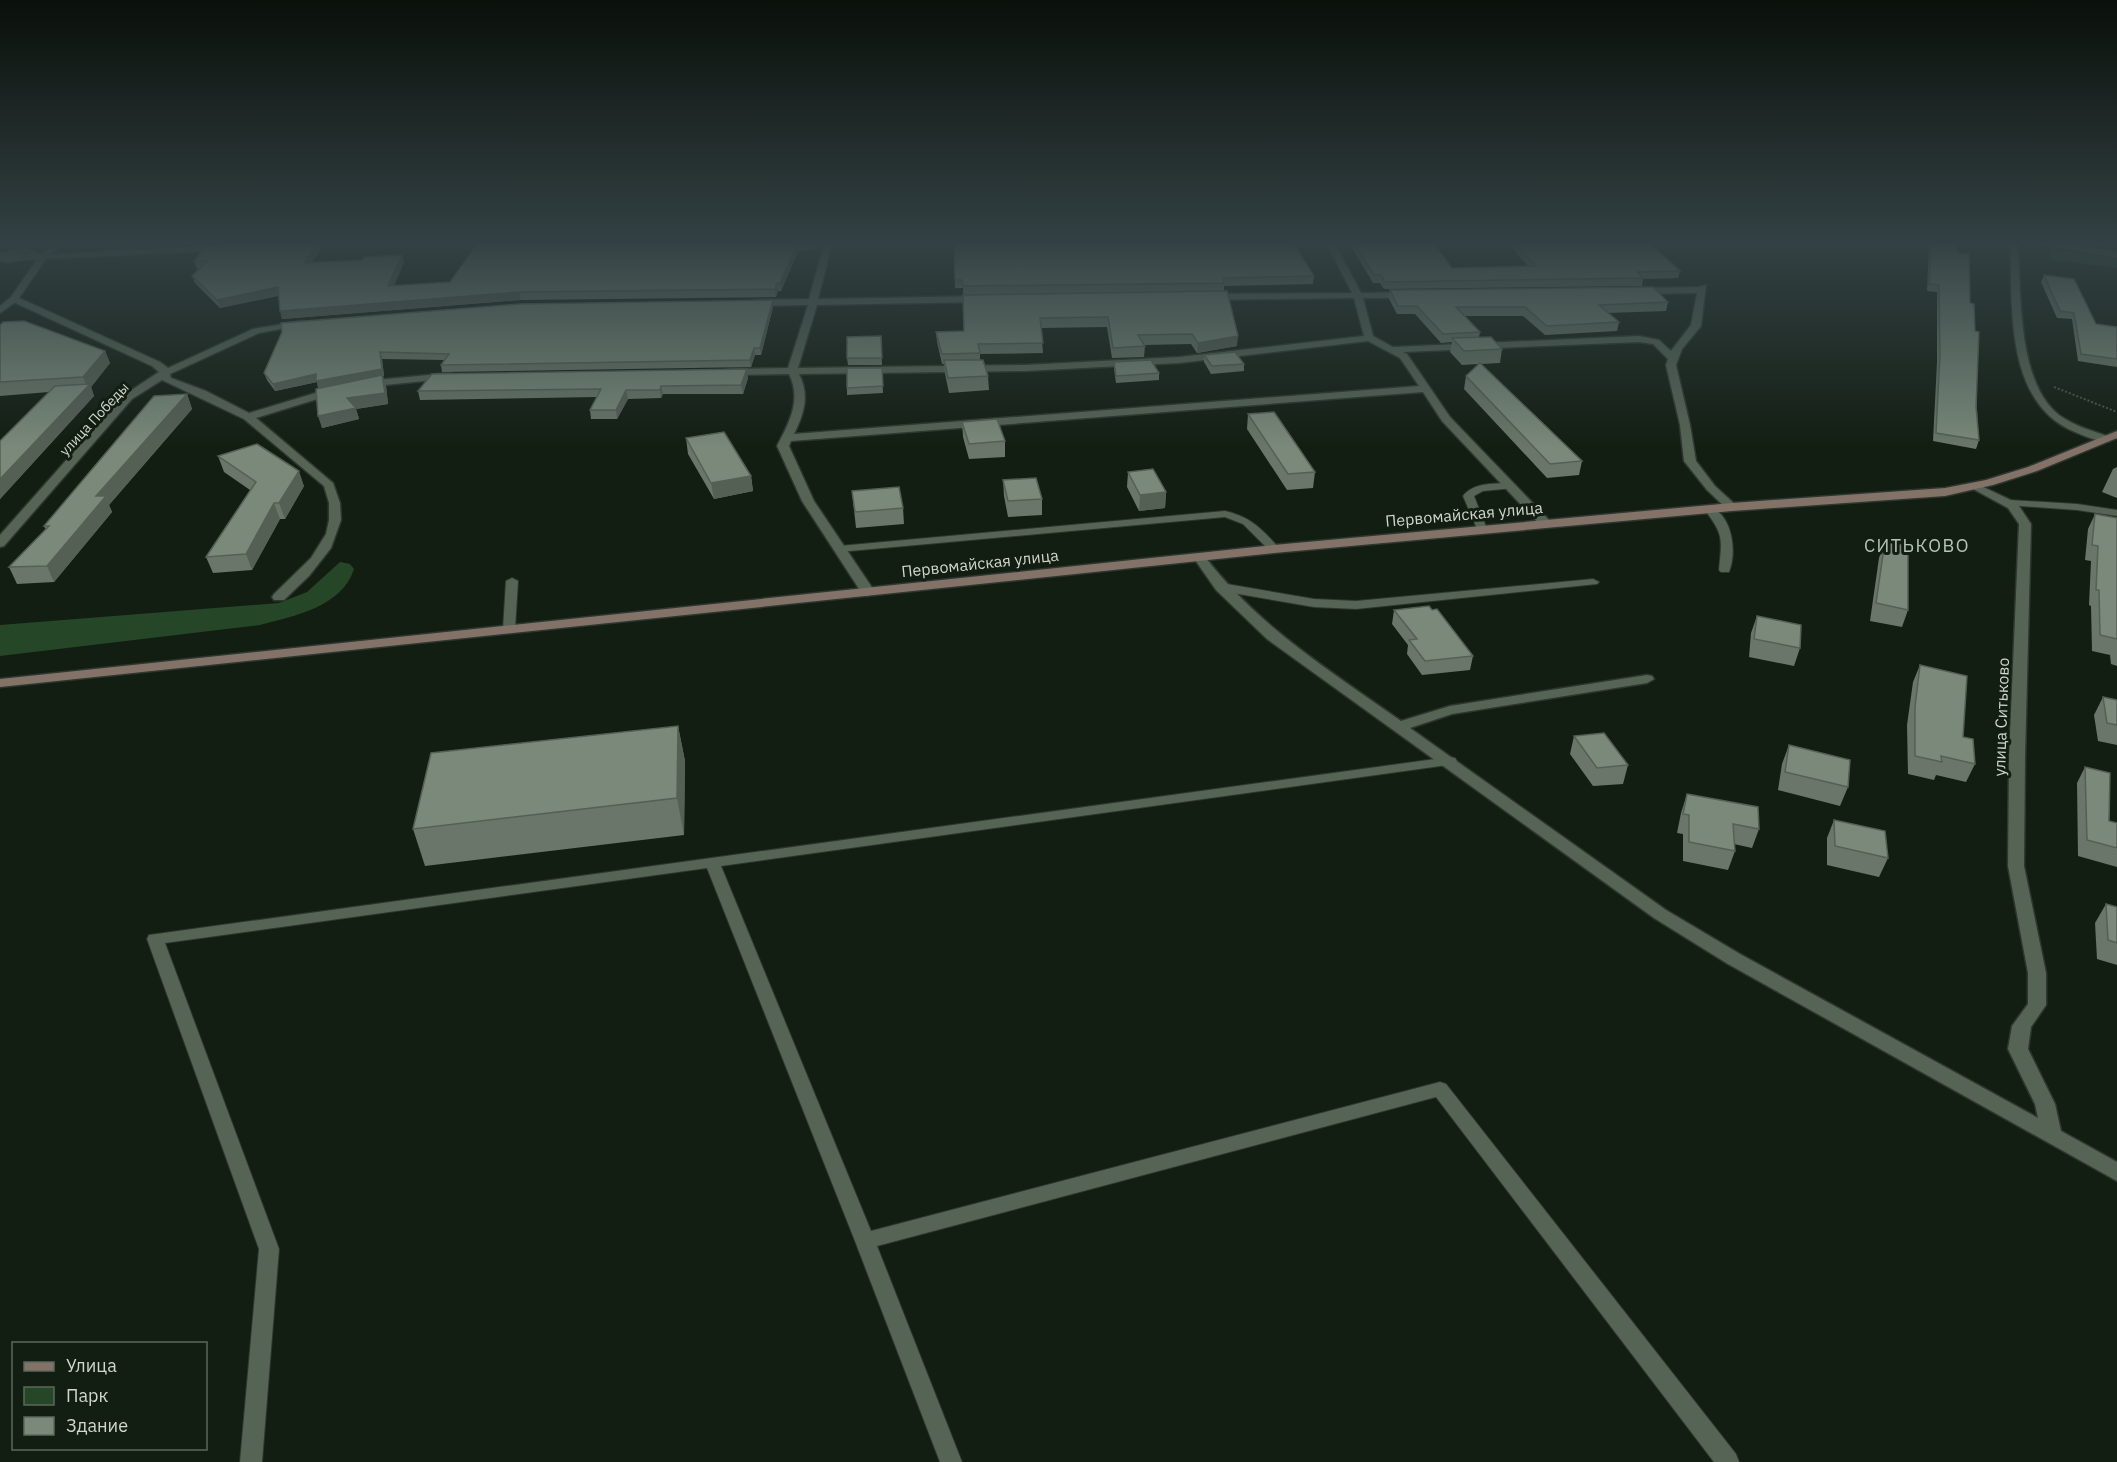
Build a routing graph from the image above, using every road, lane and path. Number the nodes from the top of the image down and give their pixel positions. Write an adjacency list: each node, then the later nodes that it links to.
1 (45, 312): 12 (street)
2 (810, 312): 10 (street)
3 (1362, 312): 7 (street)
4 (1698, 312): 9 (street)
5 (2018, 312): 18 (street)
6 (312, 322): 12 (street, улица Победы)
7 (1368, 338): 8 (street); 10 (street)
8 (1395, 350): 9 (street); 15 (street)
9 (1672, 357): 23 (street)
10 (792, 371): 11 (street); 19 (street)
11 (722, 372)
12 (165, 373): 17 (street); 28 (street, улица Победы)
13 (465, 375): 17 (street)
14 (2052, 386): 16 (path)
15 (1426, 389): 19 (street); 20 (street)
16 (2117, 412)
17 (248, 417): 37 (street)
18 (2111, 437): 21 (main road, Первомайская улица)
19 (786, 438): 29 (street)
20 (1510, 486): 26 (street); 27 (lane)
21 (1977, 487): 22 (street); 23 (main road, Первомайская улица)
22 (2010, 503): 25 (lane); 44 (street, улица Ситьково)
23 (1732, 507): 24 (main road, Первомайская улица)
24 (1709, 509): 26 (main road, Первомайская улица); 32 (lane)
25 (2117, 513)
26 (1545, 523): 27 (main road, Первомайская улица)
27 (1482, 529): 30 (main road, Первомайская улица)
28 (0, 543)
29 (839, 549): 30 (lane); 36 (street)
30 (1274, 549): 31 (main road, Первомайская улица)
31 (1199, 557): 35 (street); 36 (main road, Первомайская улица)
32 (1725, 570)
33 (512, 581): 38 (lane)
34 (1593, 582): 35 (lane)
35 (1221, 587): 41 (street)
36 (868, 592): 38 (main road, Первомайская улица)
37 (279, 597)
38 (508, 629): 40 (main road, Первомайская улица)
39 (1647, 679): 41 (street)
40 (0, 683)
41 (1401, 726): 42 (street)
42 (1450, 761): 43 (lane); 44 (street)
43 (712, 862): 46 (lane); 47 (lane)
44 (2051, 1134): 45 (street)
45 (2117, 1172)
46 (865, 1241): 48 (lane); 49 (lane)
47 (251, 1462)
48 (951, 1462)
49 (1728, 1462)

